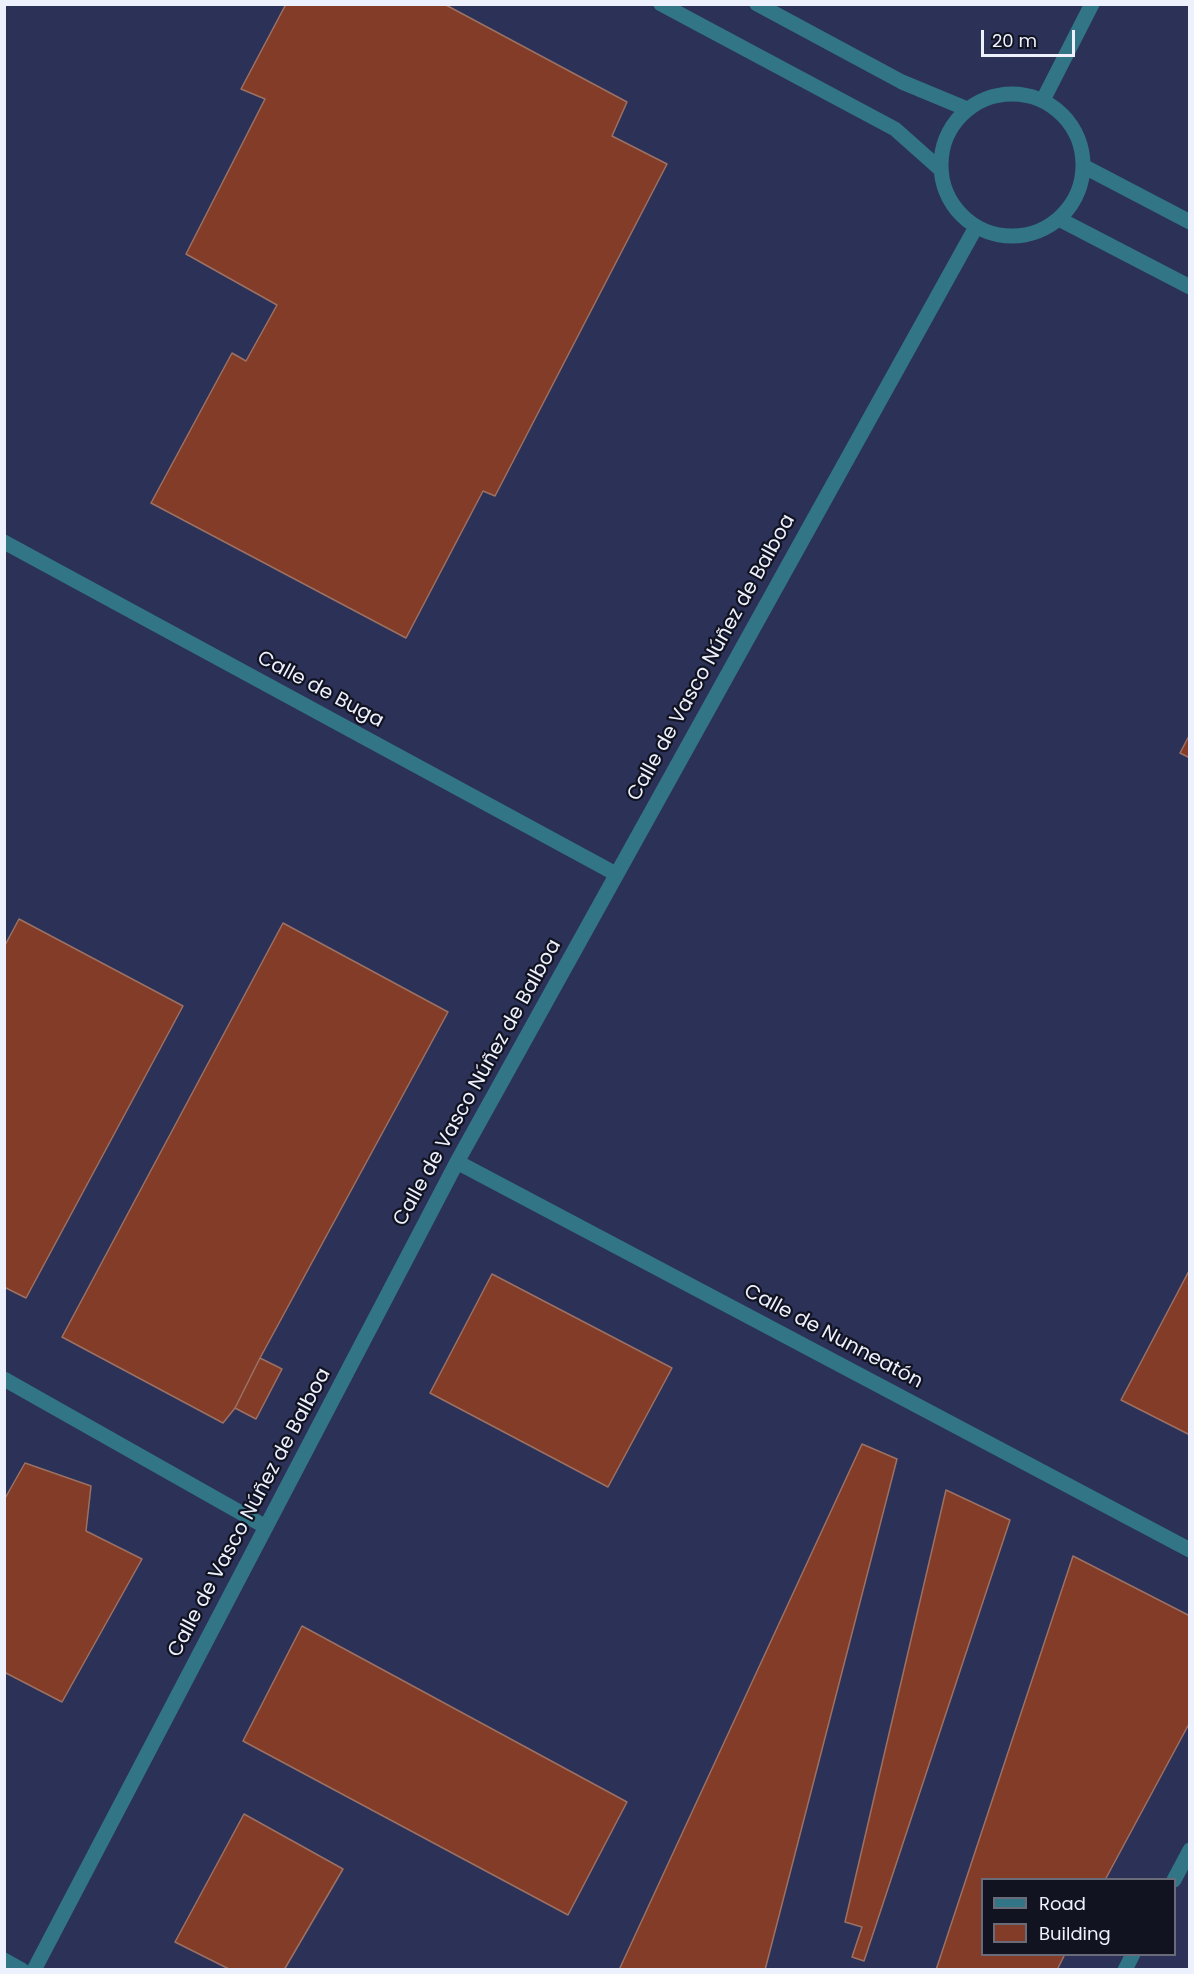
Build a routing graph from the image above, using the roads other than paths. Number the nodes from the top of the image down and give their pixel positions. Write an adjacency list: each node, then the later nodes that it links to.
1 (661, 4): 7 (street)
2 (757, 4): 5 (street)
3 (1092, 4): 4 (street)
4 (1043, 100): 5 (street); 6 (street)
5 (967, 109): 7 (street)
6 (1083, 166): 8 (street); 9 (street)
7 (940, 169): 10 (street)
8 (1059, 219): 10 (street); 11 (street)
9 (1190, 222)
10 (976, 226): 13 (street, Calle de Vasco Núñez de Balboa)
11 (1190, 287)
12 (4, 542): 13 (street, Calle de Buga)
13 (616, 874): 14 (street, Calle de Vasco Núñez de Balboa)
14 (457, 1162): 16 (street, Calle de Vasco Núñez de Balboa); 17 (street, Calle de Nunneatón)
15 (4, 1379): 16 (street)
16 (266, 1527): 23 (street, Calle de Vasco Núñez de Balboa)
17 (1190, 1550)
18 (1190, 1850): 19 (street)
19 (1174, 1878)
20 (1132, 1956): 24 (street)
21 (4, 1960): 22 (street)
22 (22, 1970)
23 (34, 1970)
24 (1125, 1970)

